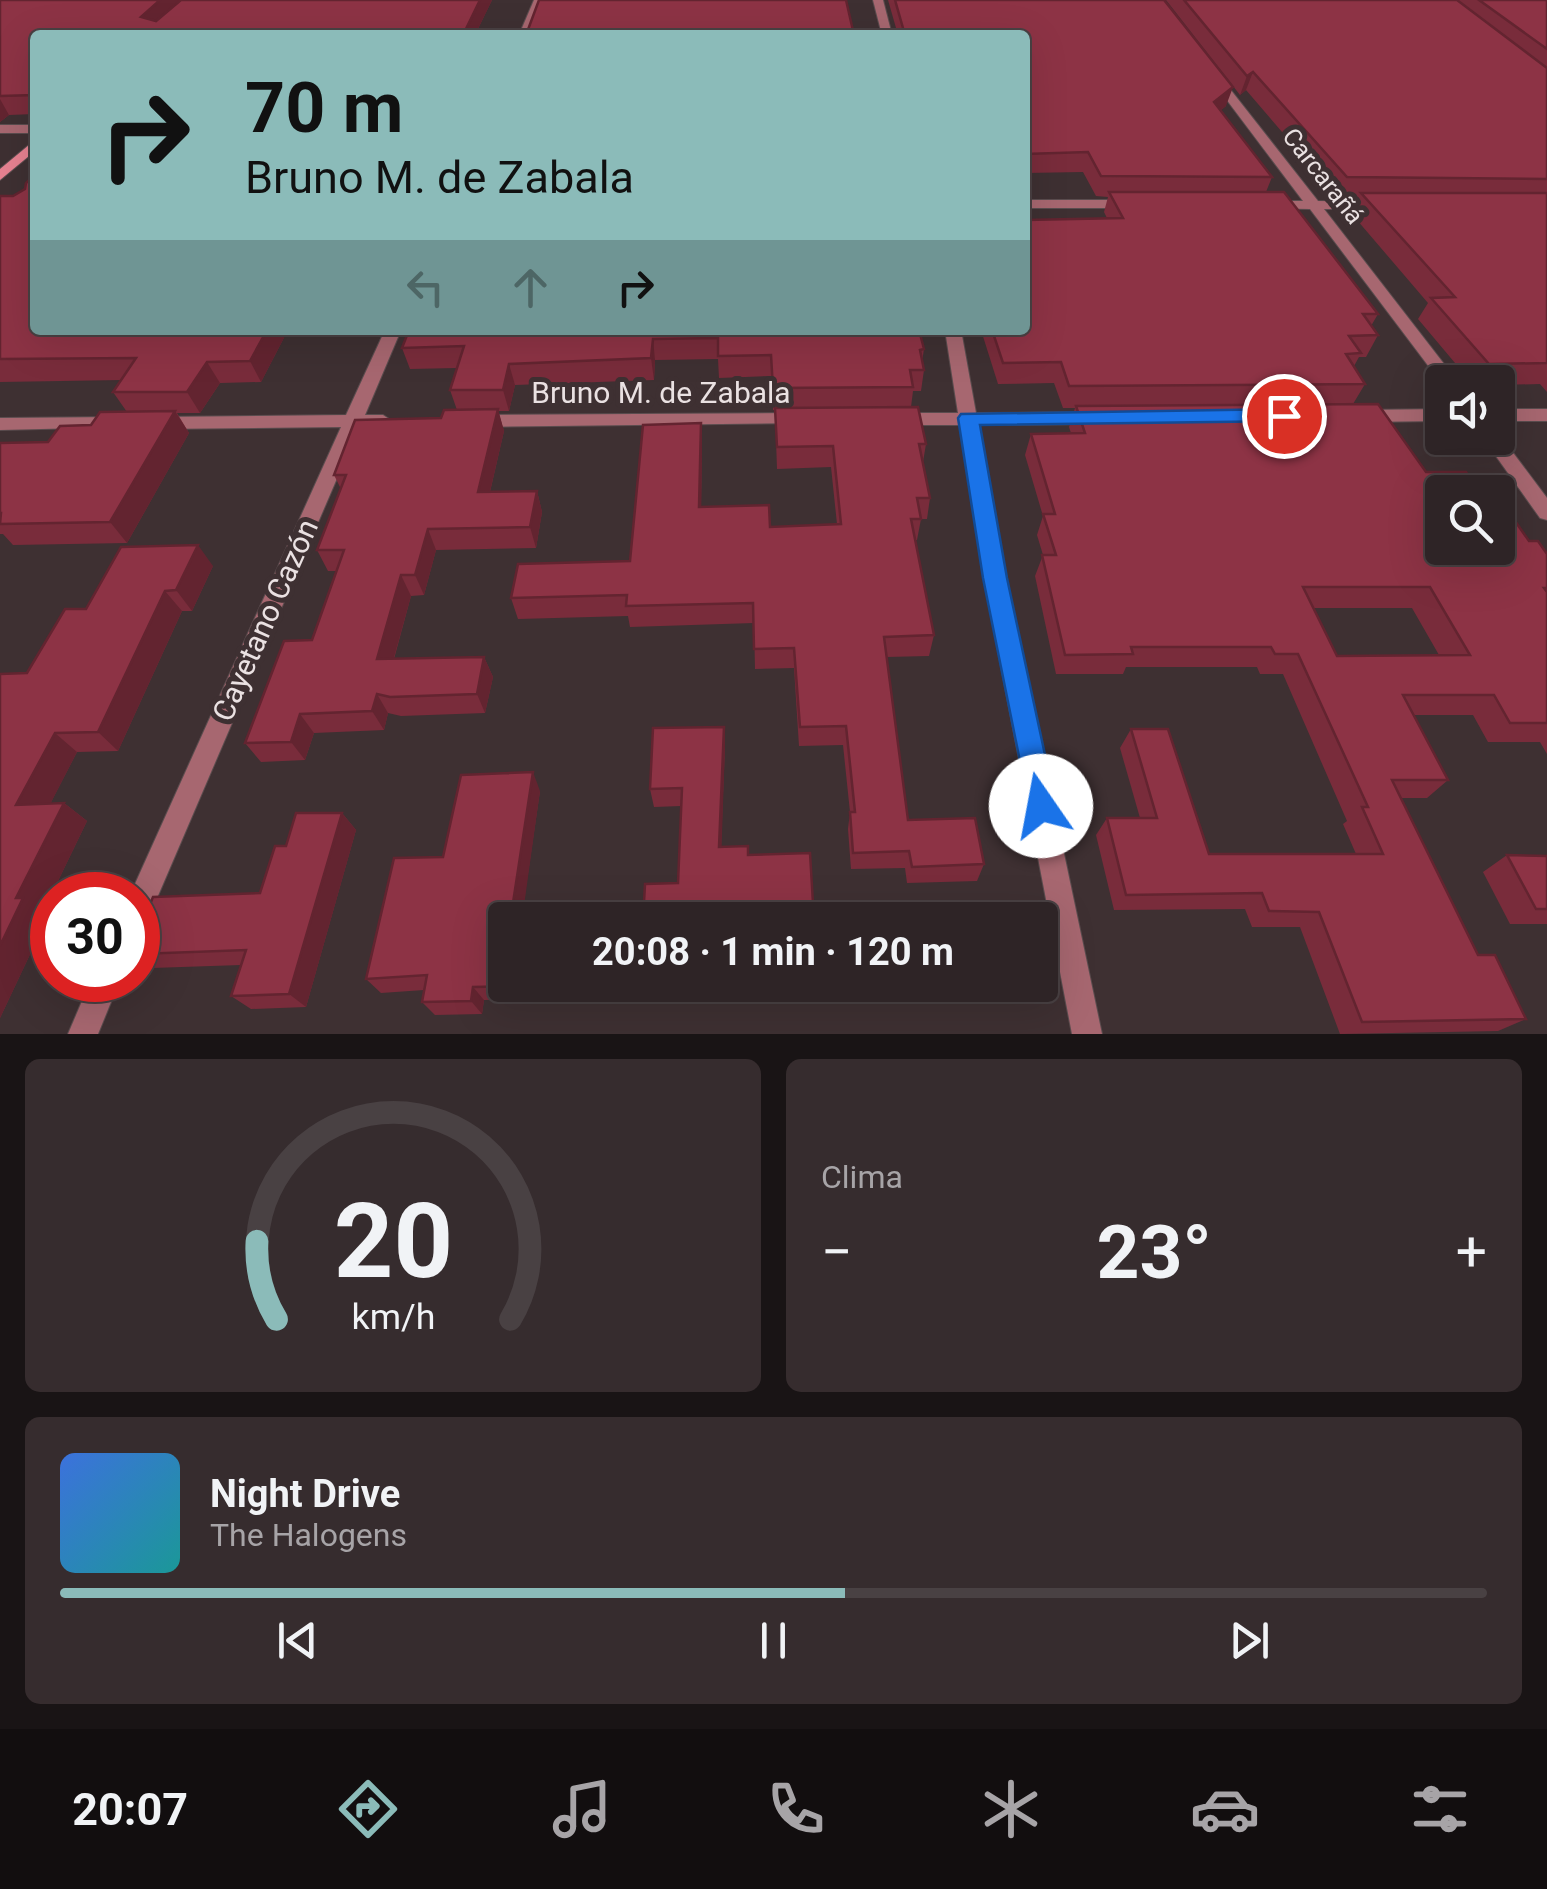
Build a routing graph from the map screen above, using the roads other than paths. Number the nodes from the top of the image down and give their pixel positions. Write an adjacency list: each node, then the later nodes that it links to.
1 (539, 0): 3 (street)
2 (878, 0): 4 (street)
3 (526, 30)
4 (886, 30)
5 (1205, 63): 13 (street, Carcarañá)
6 (0, 129): 7 (street)
7 (30, 129)
8 (30, 149): 9 (street)
9 (0, 176)
10 (1030, 204): 11 (street)
11 (1140, 204)
12 (1256, 205): 13 (street)
13 (1314, 205): 14 (street); 17 (street, Carcarañá)
14 (1392, 205)
15 (391, 335): 27 (street, Cayetano Cazón)
16 (954, 335): 22 (street)
17 (1437, 365)
18 (1425, 415): 21 (street)
19 (1515, 415): 20 (street)
20 (1547, 415)
21 (1344, 416)
22 (968, 418): 23 (street); 25 (street); 35 (street)
23 (1126, 418)
24 (809, 419): 26 (street, Bruno M. de Zabala)
25 (869, 419)
26 (452, 420)
27 (352, 421): 28 (street); 29 (street); 32 (street, Cayetano Cazón)
28 (412, 421)
29 (0, 424)
30 (1504, 455): 31 (street)
31 (1547, 513)
32 (154, 872)
33 (96, 1002): 34 (street)
34 (82, 1034)
35 (1088, 1034)

